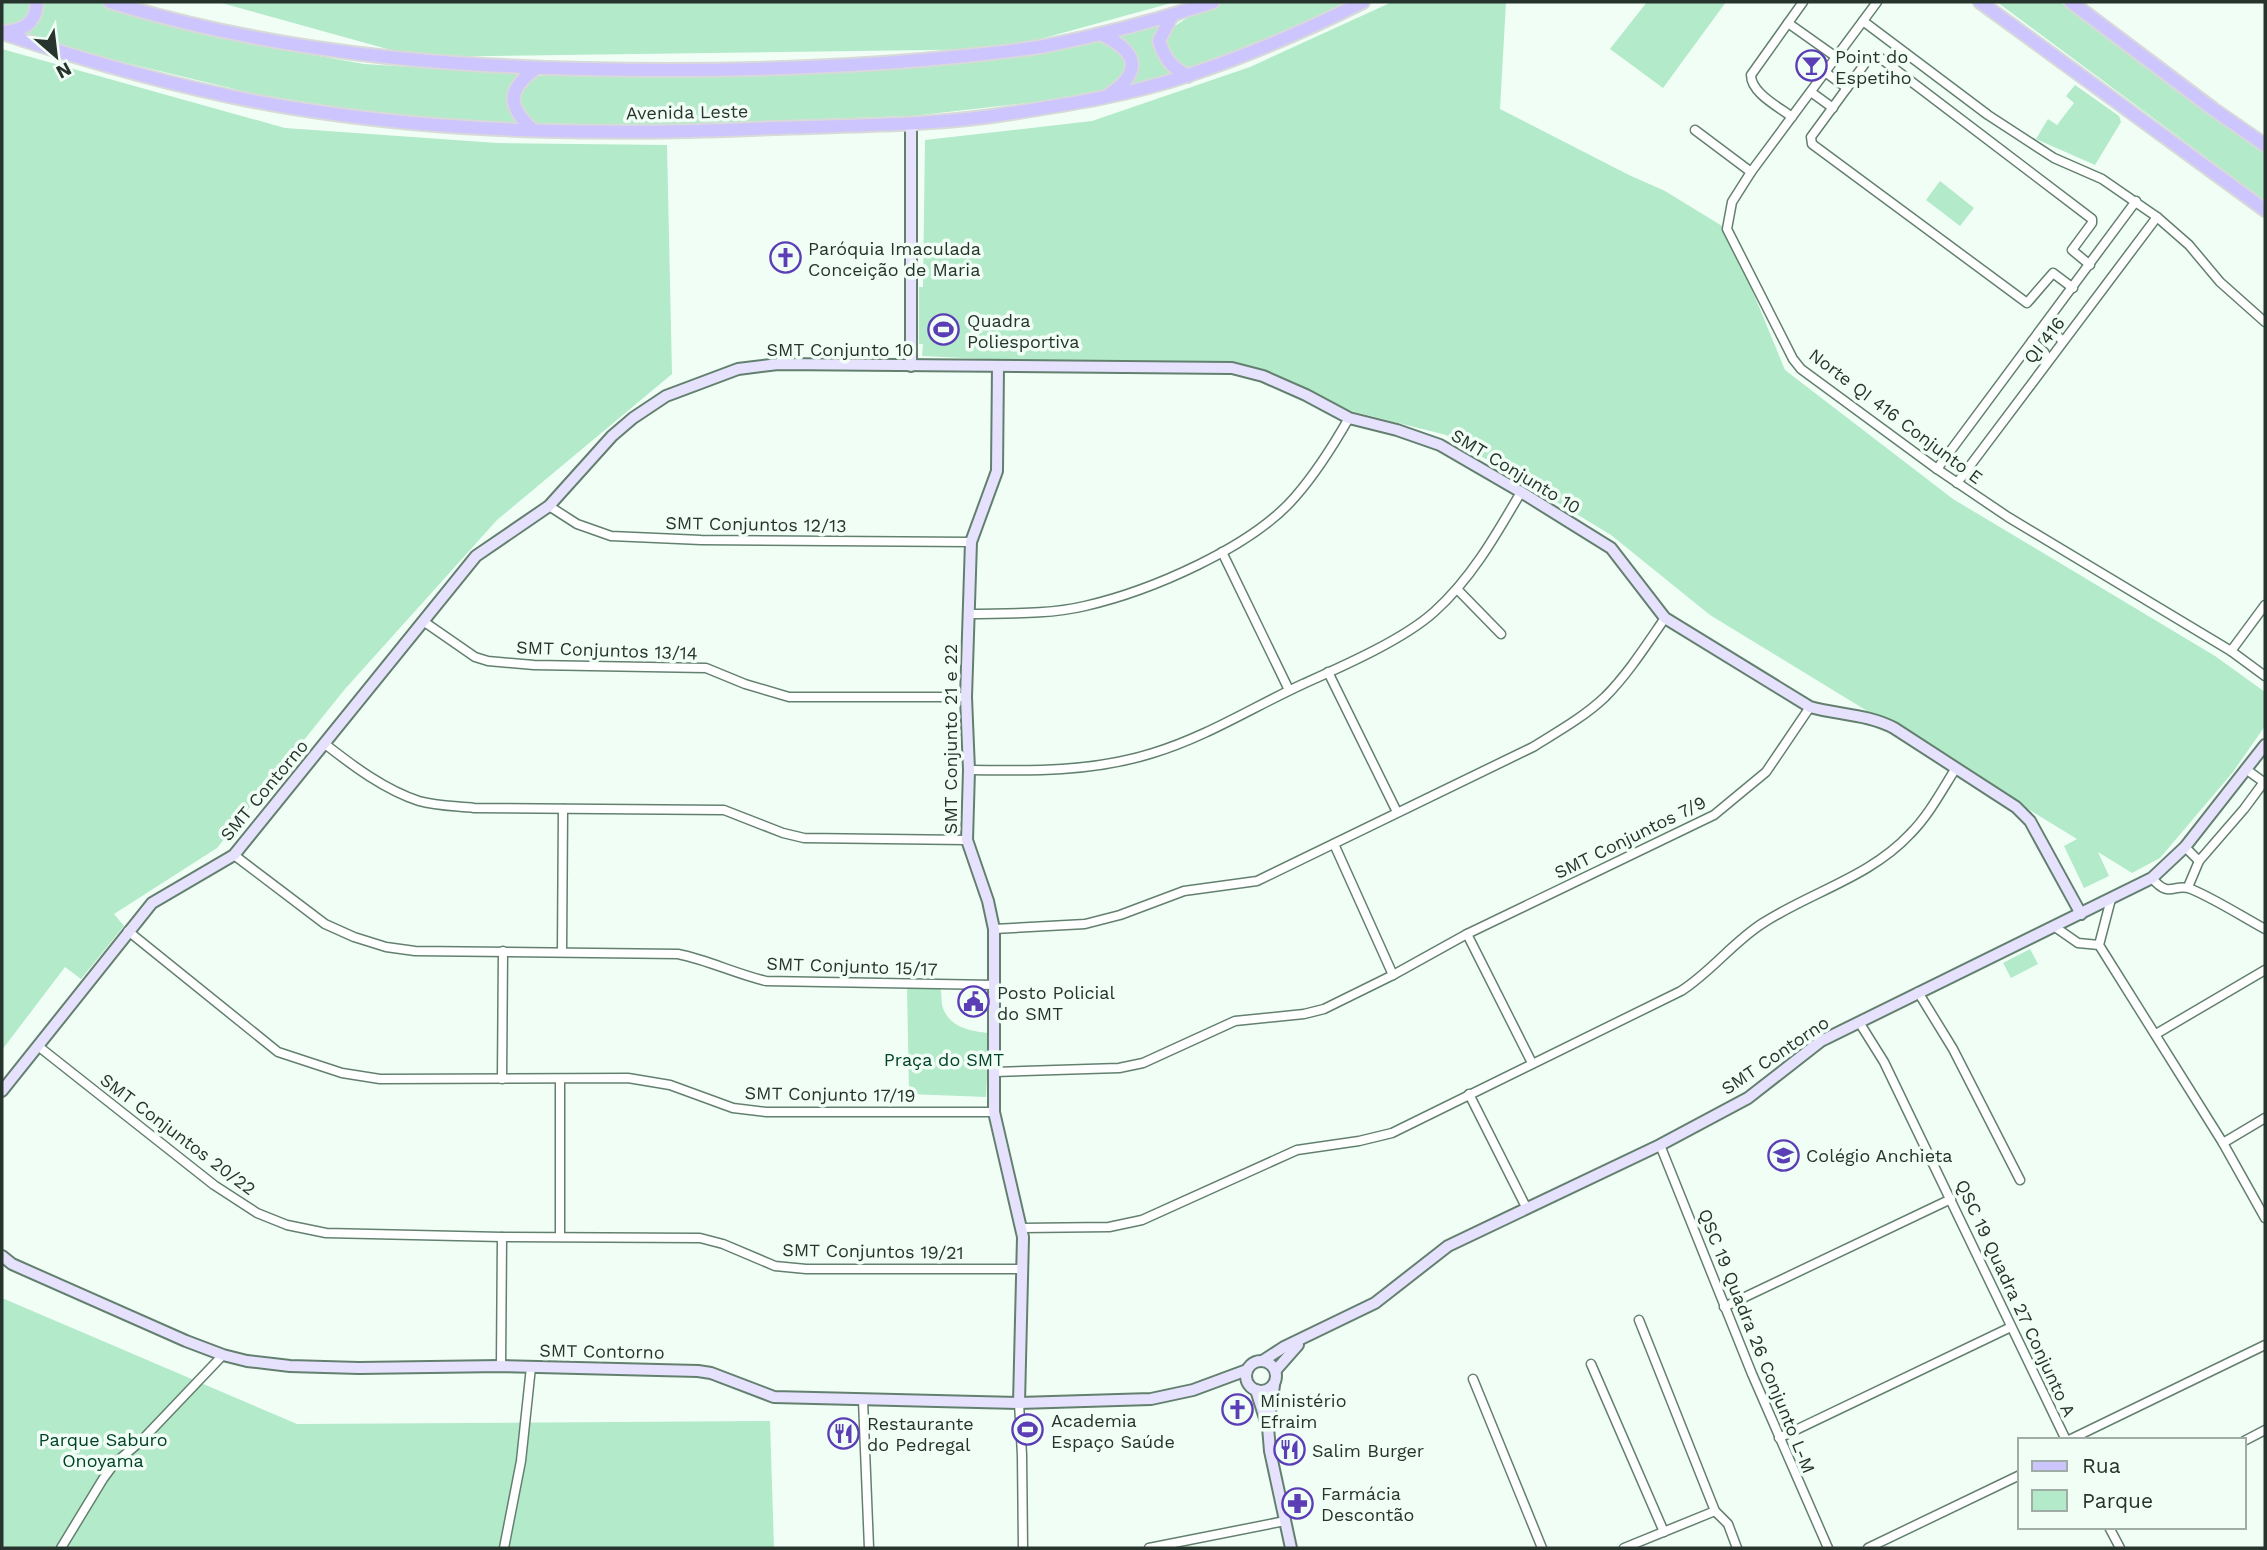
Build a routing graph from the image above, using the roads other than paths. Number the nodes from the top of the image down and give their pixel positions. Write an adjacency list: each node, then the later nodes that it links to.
1 (37, 2): 12 (main road)
2 (110, 2): 15 (main road)
3 (1213, 2): 9 (main road)
4 (1363, 2): 17 (main road, Avenida Leste)
5 (1803, 2): 11 (street)
6 (1877, 2): 10 (street, Norte QI 416 Conjunto E)
7 (1980, 2): 29 (main road)
8 (2071, 2): 26 (main road)
9 (1172, 15): 13 (main road); 17 (main road)
10 (1863, 21): 14 (street, Norte QI 416 Conjunto E); 28 (street)
11 (1788, 23): 14 (street); 22 (street)
12 (2, 33): 24 (main road, Avenida Leste)
13 (1101, 33): 15 (main road); 20 (main road)
14 (1836, 57): 16 (street, Norte QI 416 Conjunto E)
15 (534, 69): 24 (main road)
16 (1825, 72): 18 (street); 19 (street, Norte QI 416 Conjunto E)
17 (1188, 76): 20 (main road, Avenida Leste)
18 (1847, 88): 21 (street); 31 (street)
19 (1811, 92): 21 (street); 22 (street, Norte QI 416 Conjunto E)
20 (1106, 96): 23 (main road, Avenida Leste)
21 (1833, 108): 32 (street)
22 (1792, 117): 27 (street, Norte QI 416 Conjunto E)
23 (911, 123): 24 (main road, Avenida Leste); 38 (street)
24 (533, 130)
25 (1695, 131): 27 (street)
26 (2265, 145)
27 (1751, 172): 41 (street, Norte QI 416 Conjunto E)
28 (2136, 201): 30 (street); 31 (street)
29 (2265, 210)
30 (2157, 217): 33 (street); 36 (street, QI 416)
31 (2090, 265): 32 (street)
32 (2073, 288): 34 (street)
33 (2265, 322)
34 (2045, 325): 35 (street); 36 (street)
35 (2032, 341): 37 (street); 41 (street)
36 (2063, 341): 37 (street, QI 416)
37 (2048, 359): 42 (street, QI 416)
38 (911, 366): 39 (street, SMT Conjunto 10); 44 (street, SMT Conjunto 10)
39 (998, 366): 40 (street, SMT Conjunto 10); 45 (street, SMT Conjunto 21 e 22)
40 (1349, 418): 43 (street, SMT Conjunto 10); 46 (street)
41 (1937, 469): 42 (street, Norte QI 416 Conjunto E)
42 (1957, 483): 53 (street, Norte QI 416 Conjunto E)
43 (1521, 492): 47 (street); 50 (street, SMT Conjunto 10)
44 (549, 506): 45 (street, SMT Conjuntos 12/13); 51 (street, SMT Contorno)
45 (971, 542): 49 (street, SMT Conjunto 21 e 22)
46 (1222, 552): 49 (street); 56 (street)
47 (1457, 589): 52 (street); 54 (street)
48 (2265, 604): 53 (street)
49 (968, 614): 57 (street, SMT Conjunto 21 e 22)
50 (1665, 618): 58 (street, SMT Conjunto 10); 66 (street)
51 (423, 621): 57 (street, SMT Conjuntos 13/14); 59 (street, SMT Contorno)
52 (1501, 634)
53 (2231, 651): 55 (street, Norte QI 416 Conjunto E)
54 (1328, 672): 56 (street); 66 (street)
55 (2265, 676)
56 (1289, 690): 62 (street)
57 (966, 697): 62 (street, SMT Conjunto 21 e 22)
58 (1810, 707): 61 (street, SMT Conjunto 10); 80 (street, SMT Conjuntos 7/9)
59 (325, 744): 65 (street); 70 (street, SMT Contorno)
60 (2265, 746): 63 (street, SMT Contorno)
61 (1956, 768): 75 (street, SMT Conjunto 10); 91 (street)
62 (968, 770): 67 (street, SMT Conjunto 21 e 22)
63 (2247, 770): 64 (street); 69 (street, SMT Contorno)
64 (2265, 782): 71 (street)
65 (563, 809): 67 (street); 83 (street)
66 (1397, 812): 68 (street)
67 (967, 840): 77 (street, SMT Conjunto 21 e 22)
68 (1334, 844): 77 (street); 85 (street)
69 (2185, 848): 71 (street); 72 (street, SMT Contorno)
70 (234, 855): 79 (street, SMT Contorno); 82 (street, SMT Conjunto 15/17)
71 (2199, 861): 73 (street)
72 (2152, 878): 73 (street); 74 (street, SMT Contorno)
73 (2188, 887): 78 (street)
74 (2111, 899): 75 (street, SMT Contorno); 81 (street)
75 (2081, 914): 76 (street, SMT Contorno)
76 (2055, 927): 81 (street); 87 (street, SMT Contorno)
77 (994, 929): 86 (street, SMT Conjunto 21 e 22)
78 (2265, 929)
79 (128, 931): 90 (street, SMT Contorno); 93 (street, SMT Conjunto 17/19)
80 (1467, 934): 85 (street, SMT Conjuntos 7/9); 91 (street)
81 (2099, 945): 89 (street)
82 (503, 951): 83 (street, SMT Conjunto 15/17); 93 (street)
83 (562, 951): 86 (street, SMT Conjunto 15/17)
84 (2265, 970): 89 (street)
85 (1393, 975): 92 (street, SMT Conjuntos 7/9)
86 (995, 985): 92 (street, SMT Conjunto 21 e 22)
87 (1918, 992): 88 (street, SMT Contorno); 101 (street)
88 (1859, 1022): 100 (street, SMT Contorno); 102 (street, QSC 19 Quadra 27 Conjunto A)
89 (2156, 1034): 99 (street)
90 (38, 1046): 95 (street, SMT Contorno); 107 (street, SMT Conjuntos 20/22)
91 (1532, 1063): 96 (street)
92 (995, 1072): 97 (street, SMT Conjunto 21 e 22)
93 (502, 1079): 94 (street, SMT Conjunto 17/19)
94 (559, 1080): 97 (street, SMT Conjunto 17/19); 106 (street)
95 (2, 1091)
96 (1469, 1094): 103 (street); 105 (street)
97 (994, 1112): 105 (street, SMT Conjunto 21 e 22)
98 (2265, 1118): 99 (street)
99 (2223, 1143): 104 (street)
100 (1660, 1144): 103 (street, SMT Contorno); 110 (street, QSC 19 Quadra 26 Conjunto L-M)
101 (2020, 1180)
102 (1951, 1199): 110 (street); 112 (street, QSC 19 Quadra 27 Conjunto A)
103 (1526, 1207): 113 (street, SMT Contorno)
104 (2265, 1218)
105 (1022, 1228): 109 (street, SMT Conjunto 21 e 22)
106 (560, 1236): 107 (street, SMT Conjuntos 20/22); 109 (street, SMT Conjuntos 19/21)
107 (502, 1237): 118 (street)
108 (2, 1256): 115 (street, SMT Contorno)
109 (1023, 1269): 127 (street, SMT Conjunto 21 e 22)
110 (1724, 1307): 130 (street, QSC 19 Quadra 26 Conjunto L-M)
111 (1639, 1320): 135 (street)
112 (2011, 1327): 130 (street); 131 (street, QSC 19 Quadra 27 Conjunto A)
113 (1309, 1337): 116 (street, SMT Contorno); 121 (street, SMT Contorno)
114 (2265, 1345): 132 (street)
115 (223, 1355): 118 (street, SMT Contorno); 139 (street)
116 (1264, 1360): 120 (street); 121 (street)
117 (1591, 1363): 138 (street)
118 (501, 1366): 119 (street, SMT Contorno)
119 (531, 1367): 126 (street, SMT Contorno); 140 (street)
120 (1247, 1370): 123 (street, SMT Contorno); 125 (street)
121 (1276, 1370): 124 (street)
122 (1474, 1378): 145 (street)
123 (1217, 1381): 125 (street, SMT Contorno); 127 (street, SMT Contorno)
124 (1274, 1385): 125 (street); 128 (street)
125 (1252, 1386): 128 (street)
126 (863, 1400): 127 (street, SMT Contorno); 141 (street)
127 (1019, 1403): 142 (street)
128 (1268, 1427): 136 (street)
129 (2265, 1430): 133 (street)
130 (1779, 1438): 148 (street, QSC 19 Quadra 26 Conjunto L-M)
131 (2067, 1438)
132 (2072, 1438)
133 (2246, 1440)
134 (2018, 1476): 149 (street)
135 (1715, 1511): 138 (street); 147 (street)
136 (1285, 1521): 143 (street); 144 (street)
137 (2110, 1529): 150 (street)
138 (1664, 1532): 146 (street)
139 (61, 1548)
140 (504, 1548)
141 (869, 1548)
142 (1023, 1548)
143 (1149, 1548)
144 (1291, 1548)
145 (1542, 1548)
146 (1624, 1548)
147 (1737, 1548)
148 (1828, 1548)
149 (1868, 1548)
150 (2120, 1548)

